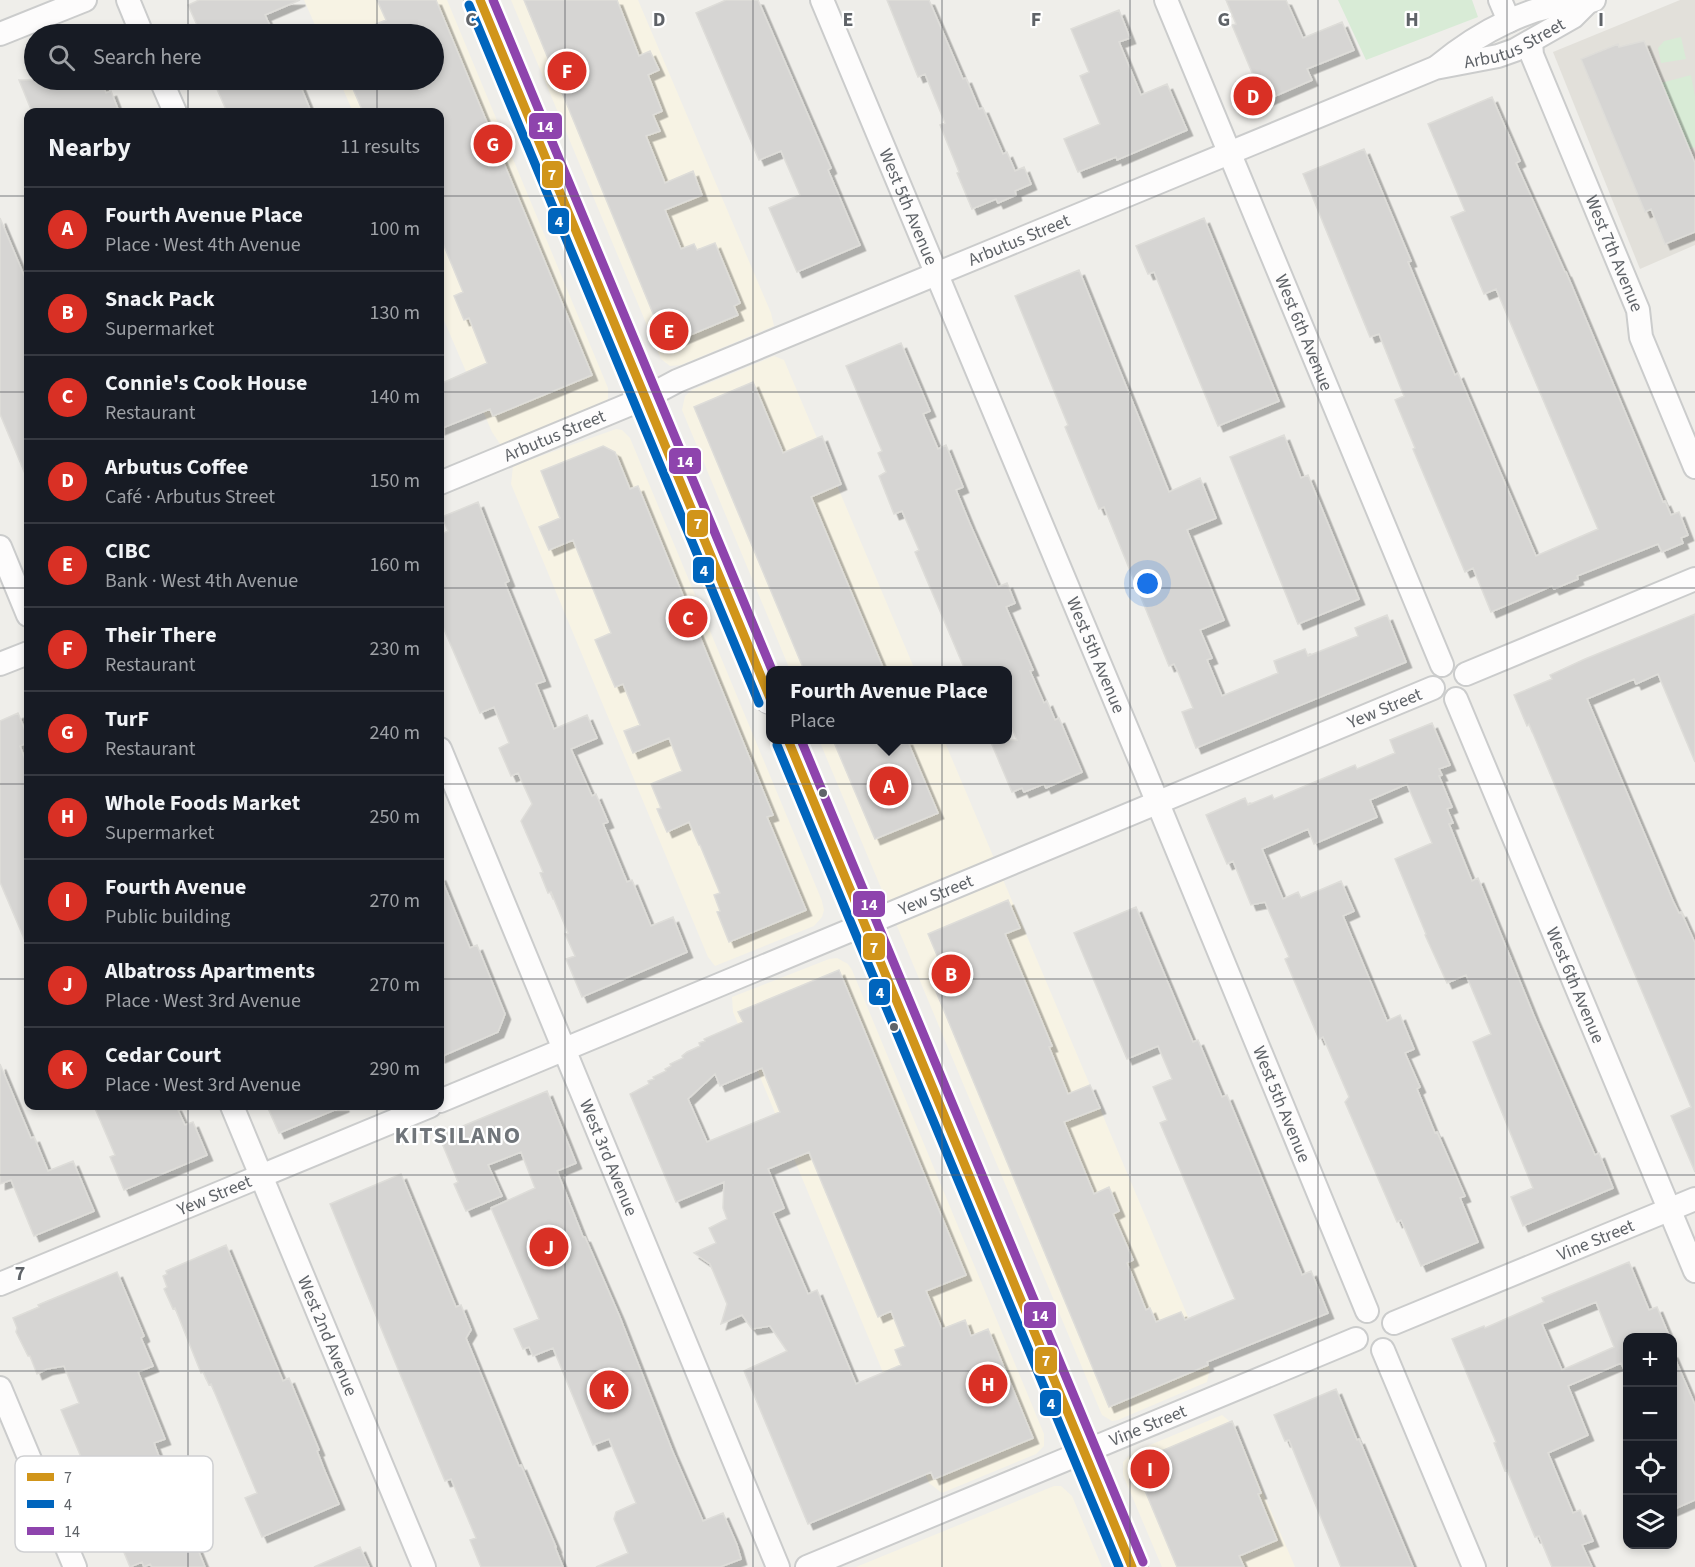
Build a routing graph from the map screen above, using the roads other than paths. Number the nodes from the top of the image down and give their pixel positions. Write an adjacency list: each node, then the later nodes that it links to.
1 (85, 0): 10 (street)
2 (128, 0): 11 (street)
3 (480, 0): 19 (main road)
4 (822, 0): 18 (street, West 5th Avenue)
5 (1166, 0): 17 (street, West 6th Avenue)
6 (1500, 0): 8 (street)
7 (1591, 1): 8 (street, Arbutus Street); 13 (street, Arbutus Street)
8 (1509, 21): 14 (street, Arbutus Street)
9 (24, 24): 12 (street)
10 (25, 24)
11 (138, 24)
12 (0, 34)
13 (1531, 42): 14 (street, Arbutus Street); 20 (street, West 7th Avenue)
14 (1435, 68): 17 (street, Arbutus Street)
15 (165, 90): 16 (street)
16 (173, 108)
17 (1229, 152): 18 (street, Arbutus Street); 27 (street, West 6th Avenue)
18 (936, 274): 19 (street, Arbutus Street); 34 (street, West 5th Avenue)
19 (645, 398): 21 (street, Arbutus Street); 29 (main road)
20 (1695, 467)
21 (444, 481)
22 (0, 547): 24 (street)
23 (1695, 579): 28 (street)
24 (24, 605)
25 (24, 655): 26 (street)
26 (0, 664)
27 (1442, 665): 28 (street); 30 (street)
28 (1467, 674): 31 (street)
29 (766, 686)
30 (1433, 688): 31 (street); 34 (street, Yew Street)
31 (1456, 699): 42 (street, West 6th Avenue)
32 (790, 744): 35 (main road)
33 (444, 759): 36 (street, West 3rd Avenue)
34 (1157, 803): 35 (street, Yew Street); 45 (street, West 5th Avenue)
35 (865, 924): 36 (street, Yew Street); 50 (main road)
36 (564, 1050): 37 (street, Yew Street); 55 (street, West 3rd Avenue)
37 (444, 1099)
38 (234, 1110): 40 (street, West 2nd Avenue)
39 (419, 1110): 40 (street, Yew Street)
40 (261, 1176): 44 (street, Yew Street); 54 (street, West 2nd Avenue)
41 (1695, 1199): 42 (street, Vine Street)
42 (1669, 1209): 43 (street, West 6th Avenue); 46 (street, Vine Street)
43 (1695, 1271)
44 (0, 1284)
45 (1367, 1311): 46 (street); 47 (street)
46 (1394, 1323): 48 (street)
47 (1356, 1339): 48 (street); 50 (street, Vine Street)
48 (1383, 1350): 58 (street)
49 (0, 1388): 51 (street)
50 (1084, 1452): 56 (street, Vine Street); 57 (main road)
51 (28, 1456)
52 (69, 1552): 53 (street)
53 (75, 1567)
54 (424, 1567)
55 (778, 1567)
56 (807, 1567)
57 (1132, 1567)
58 (1474, 1567)

